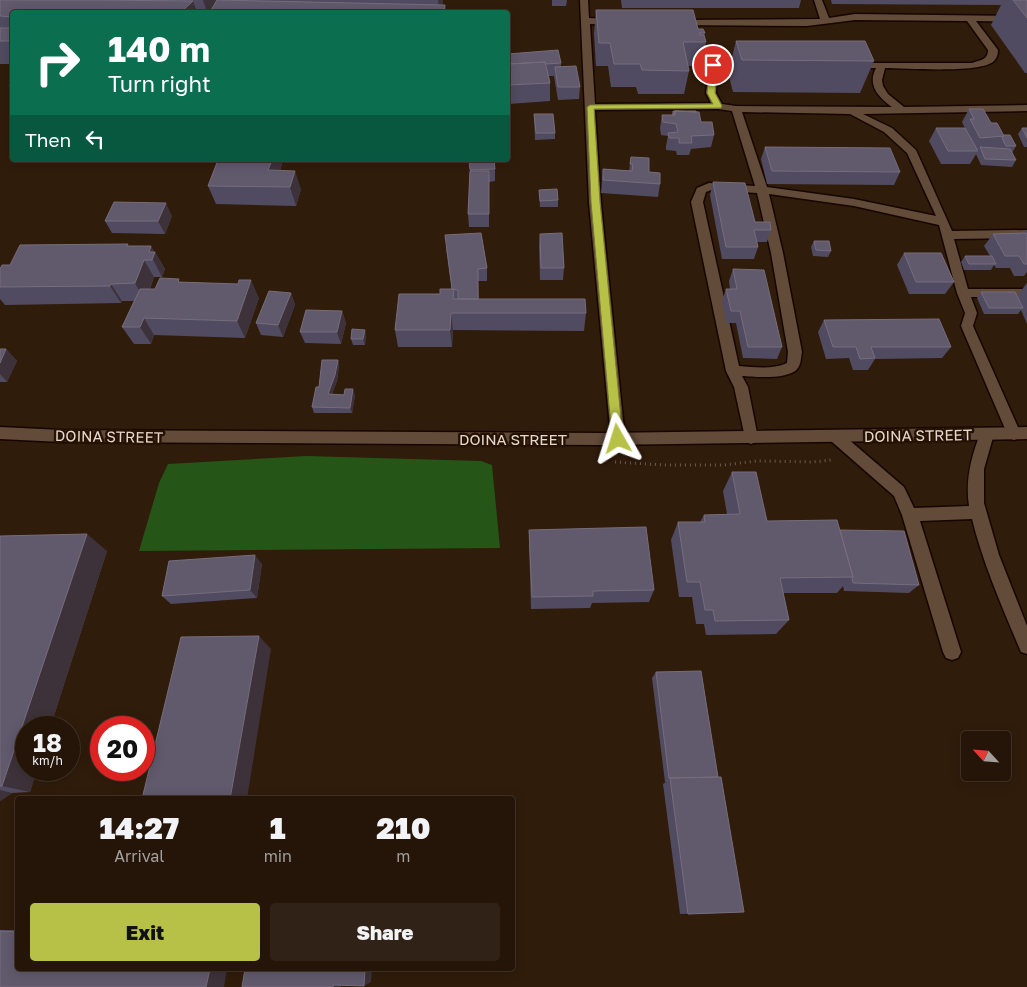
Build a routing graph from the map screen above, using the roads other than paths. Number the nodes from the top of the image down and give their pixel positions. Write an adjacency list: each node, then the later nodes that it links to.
1 (584, 0): 6 (main road)
2 (818, 0): 5 (main road)
3 (970, 19): 4 (main road); 5 (main road); 11 (main road)
4 (1027, 19)
5 (825, 20): 8 (main road)
6 (585, 21): 7 (main road); 13 (main road)
7 (622, 22)
8 (669, 22)
9 (763, 65): 12 (main road)
10 (842, 65): 11 (main road)
11 (882, 65): 16 (main road)
12 (718, 106): 13 (main road); 15 (main road)
13 (590, 107): 29 (main road)
14 (1027, 108): 16 (main road)
15 (736, 109): 17 (main road); 18 (main road)
16 (902, 110): 17 (main road)
17 (850, 111): 19 (main road)
18 (762, 190): 19 (main road); 23 (main road); 23 (main road)
19 (945, 229): 20 (main road); 21 (main road)
20 (1027, 234)
21 (963, 293): 22 (main road); 25 (main road)
22 (1027, 293)
23 (733, 371): 28 (main road)
24 (0, 433): 29 (main road, DOINA STREET)
25 (1021, 433): 26 (main road, DOINA STREET)
26 (987, 434): 27 (main road, DOINA STREET); 30 (main road)
27 (836, 437): 28 (main road, DOINA STREET); 31 (main road)
28 (751, 438): 29 (main road, DOINA STREET)
29 (618, 439)
30 (976, 512): 31 (main road); 32 (main road)
31 (910, 515): 33 (main road)
32 (1027, 646)
33 (952, 652)

